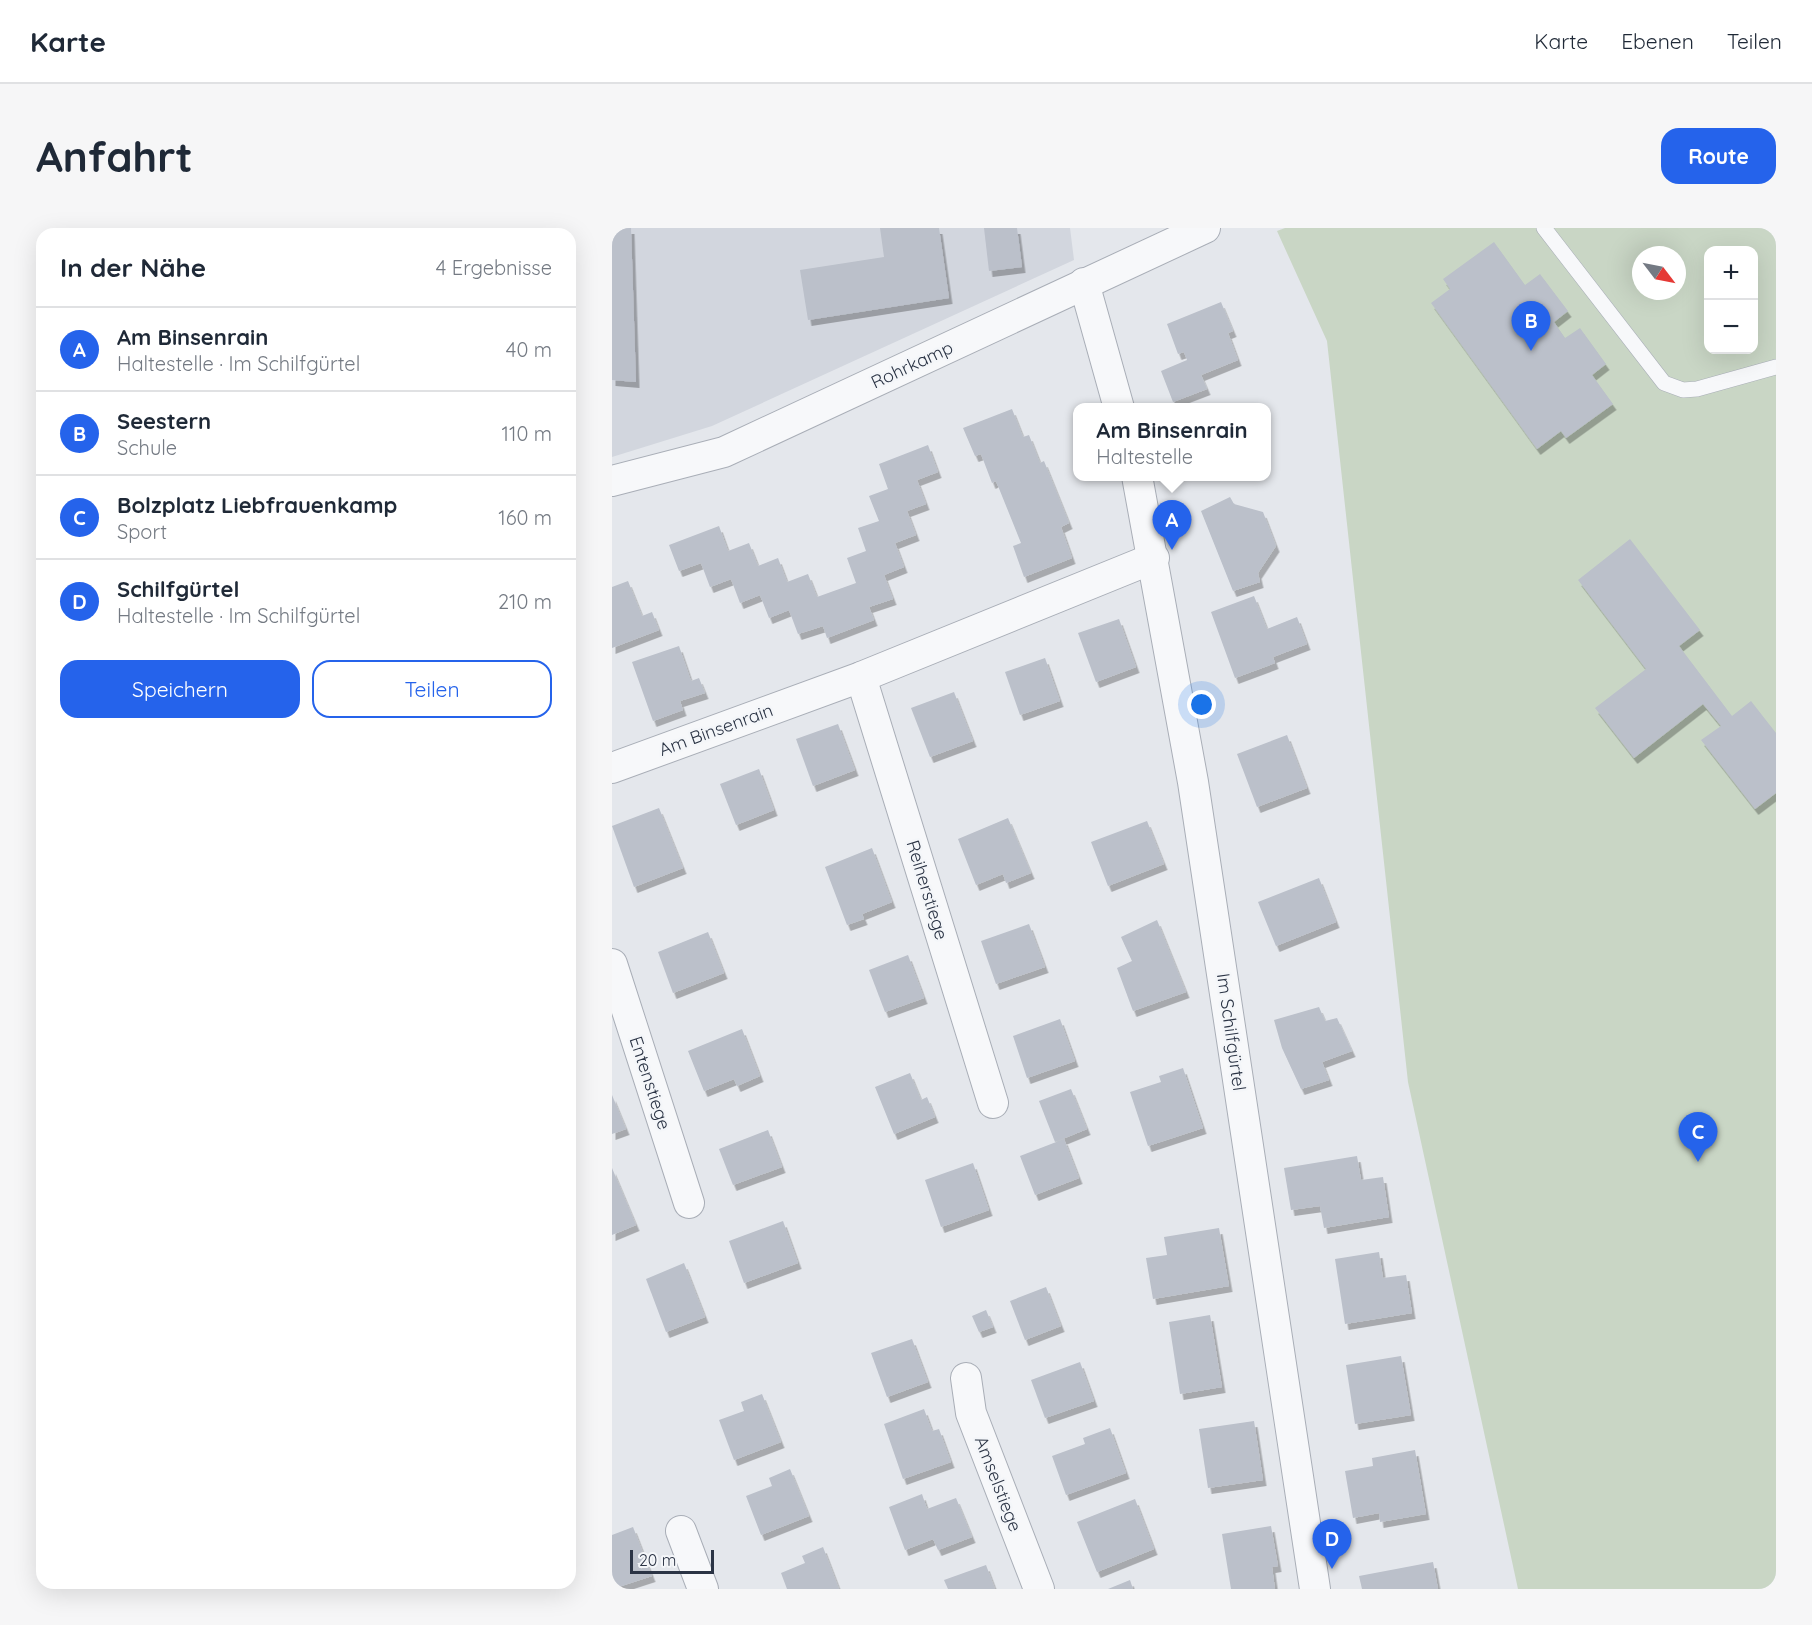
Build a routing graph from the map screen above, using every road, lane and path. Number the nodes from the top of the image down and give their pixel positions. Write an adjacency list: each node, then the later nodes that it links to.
1 (1205, 228): 3 (street, Rohrkamp)
2 (1544, 228): 4 (lane)
3 (1084, 283): 5 (street); 6 (street, Rohrkamp)
4 (1776, 367)
5 (1118, 403)
6 (612, 481)
7 (1138, 481): 8 (street, Im Schilfgürtel)
8 (1154, 558): 9 (street, Am Binsenrain); 18 (street, Im Schilfgürtel)
9 (861, 677): 10 (street, Am Binsenrain); 12 (street, Reiherstiege)
10 (612, 768)
11 (612, 964): 13 (street, Entenstiege)
12 (993, 1103)
13 (689, 1203)
14 (966, 1378): 17 (street, Amselstiege)
15 (681, 1531): 16 (street)
16 (703, 1589)
17 (1039, 1589)
18 (1315, 1589)

